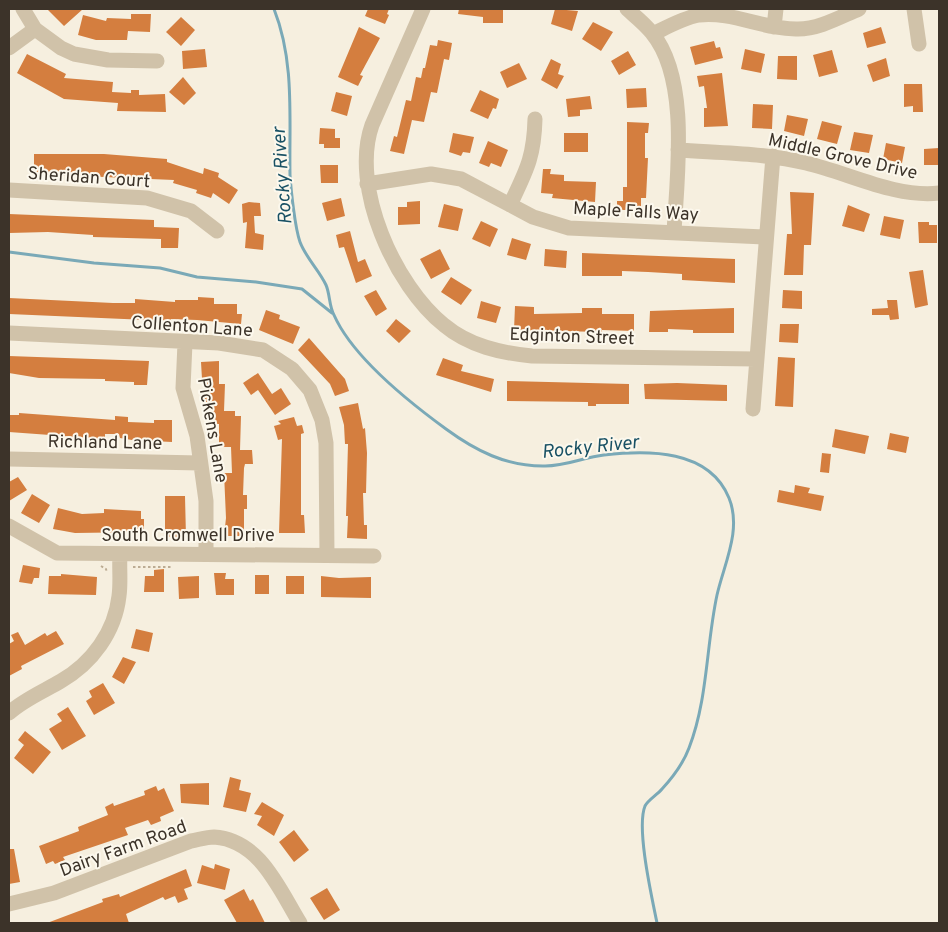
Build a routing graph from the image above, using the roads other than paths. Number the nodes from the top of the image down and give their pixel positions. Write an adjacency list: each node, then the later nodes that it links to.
1 (23, 9): 8 (street)
2 (423, 9): 16 (street, Edginton Street)
3 (628, 9): 9 (street)
4 (776, 9): 7 (street)
5 (859, 9): 7 (street)
6 (914, 9): 10 (street)
7 (774, 28): 9 (street)
8 (35, 29): 11 (street); 12 (street)
9 (653, 34): 14 (street)
10 (919, 44)
11 (9, 48)
12 (157, 61)
13 (535, 119): 19 (street)
14 (678, 150): 15 (street, Middle Grove Drive); 21 (street)
15 (773, 156): 18 (street, Middle Grove Drive); 22 (street)
16 (367, 184): 19 (street, Maple Falls Way); 25 (street, Edginton Street)
17 (9, 190): 20 (street, Sheridan Court)
18 (939, 193)
19 (510, 205): 21 (street, Maple Falls Way)
20 (217, 231)
21 (674, 232): 22 (street, Maple Falls Way)
22 (766, 237): 25 (street)
23 (9, 333): 24 (street, Collenton Lane)
24 (185, 343): 28 (street, Pickens Lane); 32 (street, Collenton Lane)
25 (756, 359): 26 (street)
26 (753, 409)
27 (9, 459): 28 (street, Richland Lane)
28 (200, 463): 31 (street, Pickens Lane)
29 (9, 526): 30 (street, South Cromwell Drive)
30 (120, 554): 31 (street, South Cromwell Drive); 34 (street)
31 (206, 554): 32 (street, South Cromwell Drive)
32 (327, 555): 33 (street, South Cromwell Drive)
33 (374, 556)
34 (9, 714)
35 (9, 904): 36 (street, Dairy Farm Road)
36 (300, 923)

